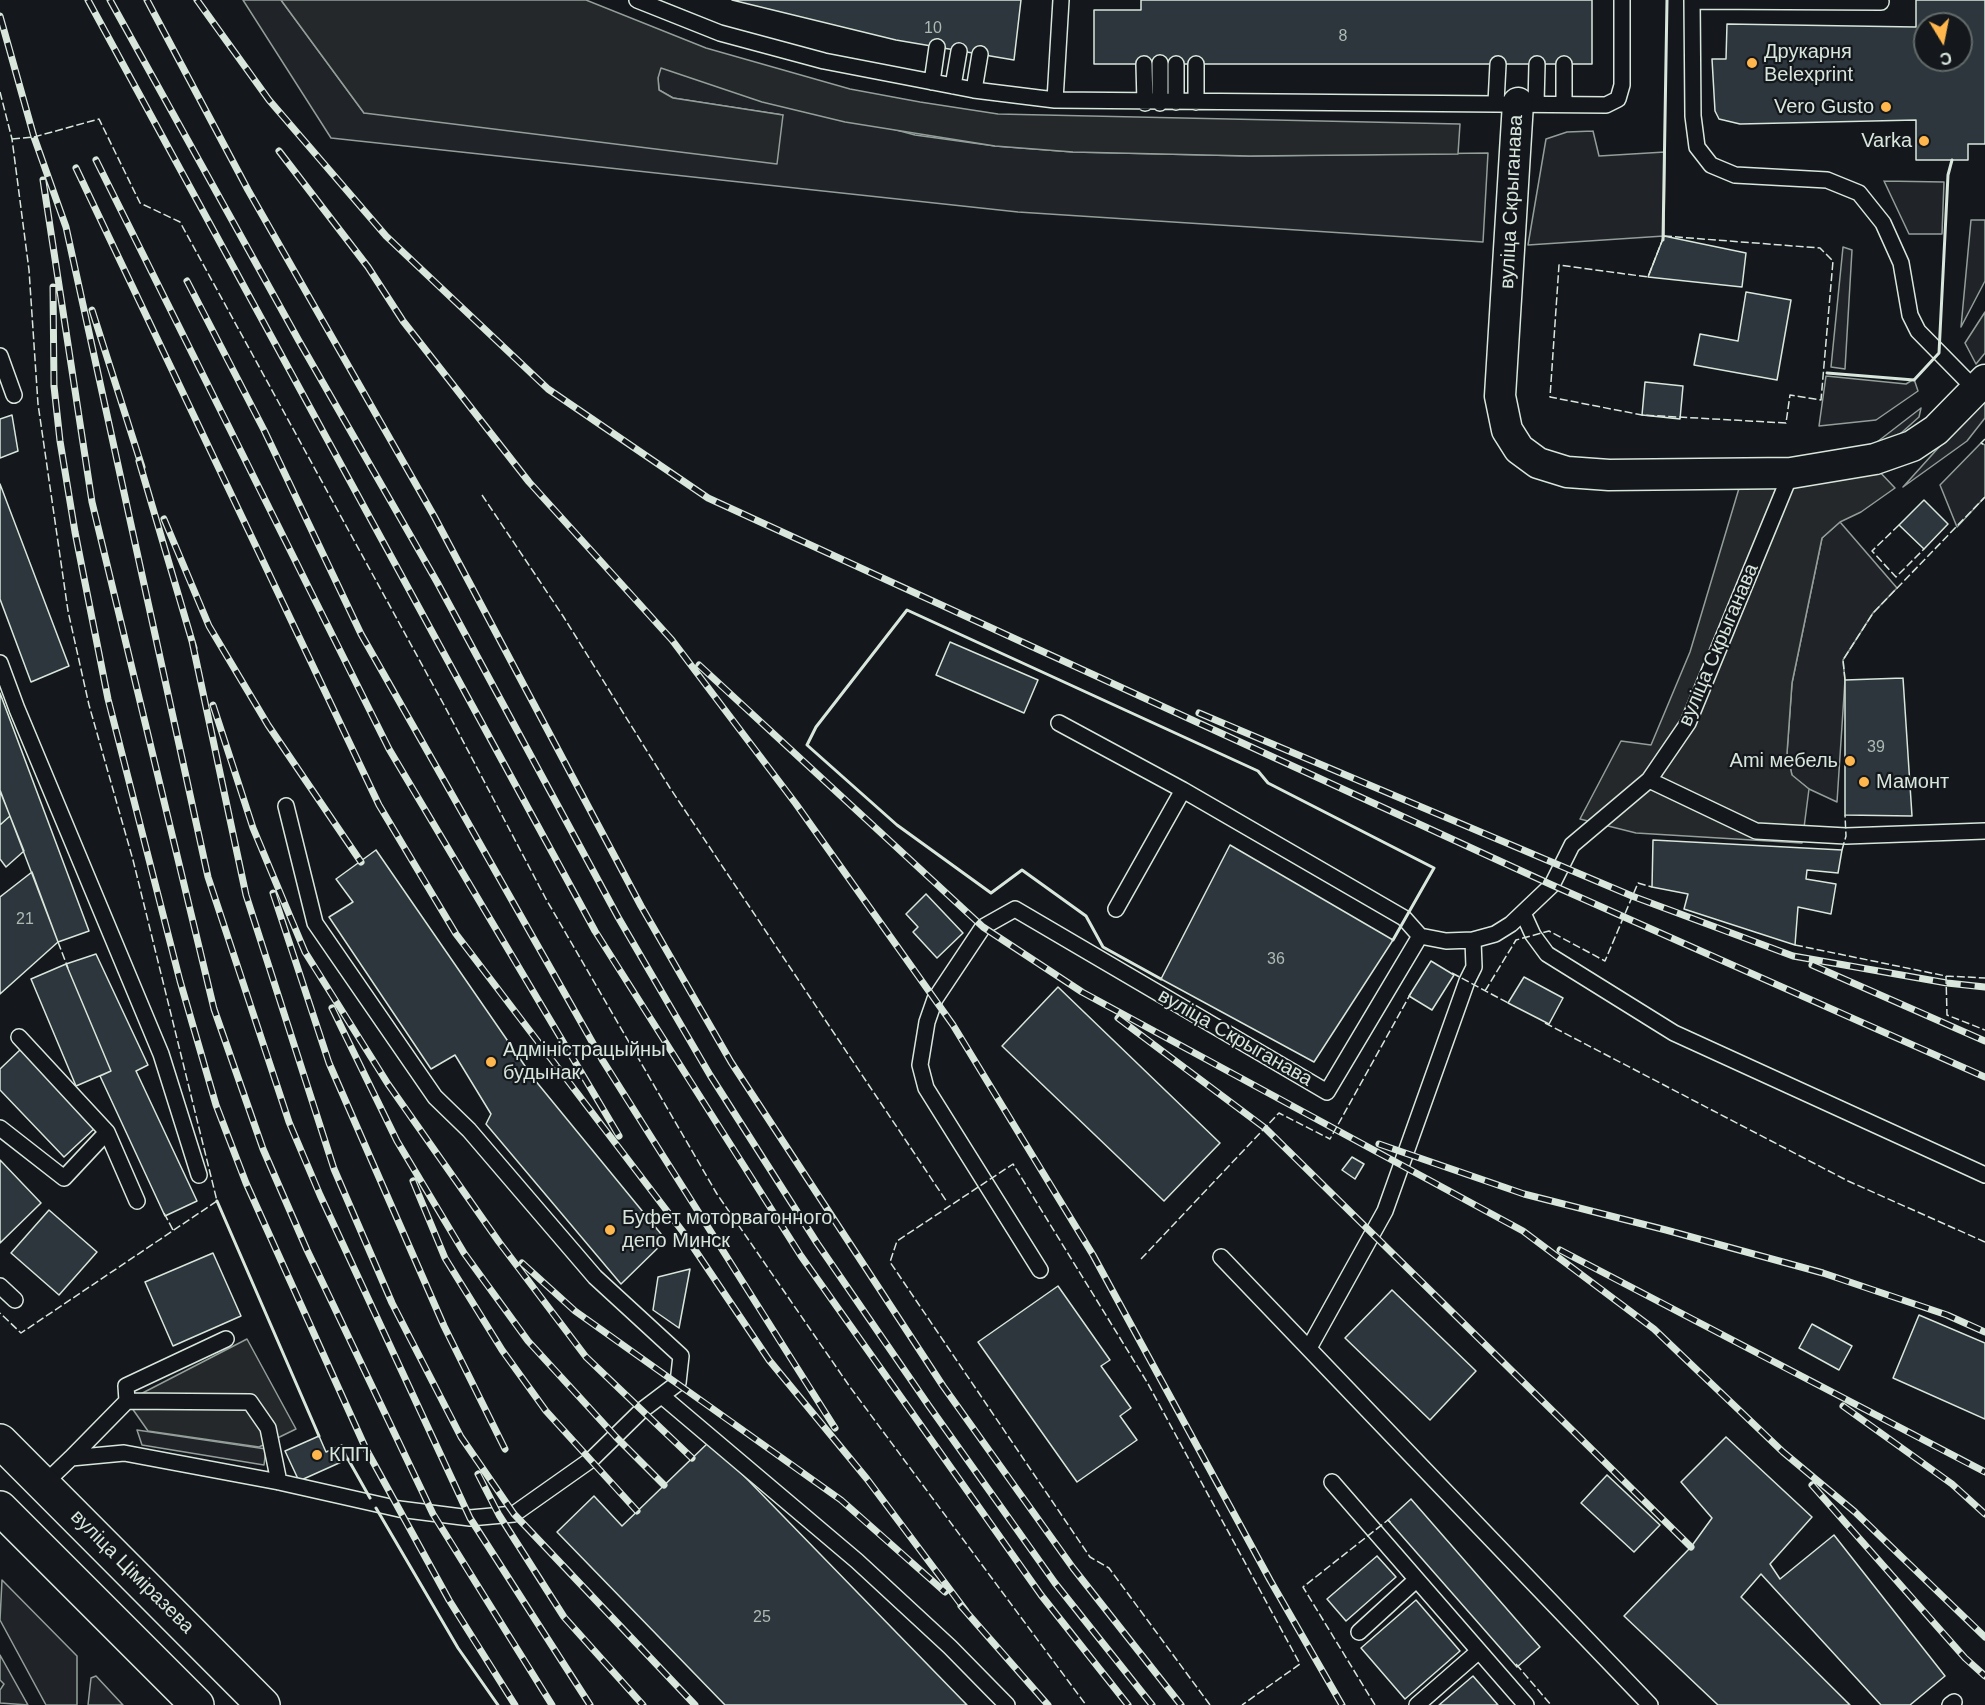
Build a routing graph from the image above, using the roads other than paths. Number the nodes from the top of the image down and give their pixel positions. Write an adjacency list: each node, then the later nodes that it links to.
1 (637, 0): 14 (lane)
2 (1061, 0): 17 (lane)
3 (1622, 0): 22 (lane)
4 (1692, 1): 5 (lane); 24 (lane)
5 (1881, 2)
6 (937, 47): 14 (lane)
7 (959, 51): 15 (lane)
8 (980, 54): 16 (lane)
9 (1143, 64): 20 (lane)
10 (1196, 64): 19 (lane)
11 (1498, 64): 21 (lane)
12 (1537, 64): 21 (lane)
13 (1564, 64): 22 (lane)
14 (932, 82): 15 (lane)
15 (953, 86): 16 (lane)
16 (974, 90): 17 (lane)
17 (1055, 100): 20 (lane)
18 (1176, 102): 19 (lane); 20 (lane); 20 (lane)
19 (1196, 102): 21 (lane)
20 (1153, 103)
21 (1517, 103): 22 (lane); 26 (street, вуліца Скрыганава)
22 (1564, 104)
23 (0, 356): 25 (lane)
24 (1981, 385): 26 (street, вуліца Скрыганава)
25 (14, 395)
26 (1791, 473): 29 (lane, вуліца Скрыганава)
27 (0, 663): 40 (lane)
28 (1059, 723): 30 (lane)
29 (1649, 780): 32 (lane); 34 (lane, вуліца Скрыганава)
30 (1183, 790): 33 (lane); 35 (lane)
31 (286, 806): 49 (lane)
32 (1985, 831)
33 (1116, 909)
34 (1523, 913): 36 (lane, вуліца Скрыганава); 41 (lane)
35 (1420, 936): 36 (lane, вуліца Скрыганава); 44 (lane, вуліца Скрыганава)
36 (1473, 940): 48 (lane)
37 (19, 1037): 39 (lane)
38 (0, 1128): 39 (lane)
39 (107, 1132): 42 (lane)
40 (199, 1175)
41 (1985, 1175)
42 (137, 1201)
43 (1221, 1257): 48 (lane)
44 (1040, 1270)
45 (0, 1286): 46 (lane)
46 (15, 1300)
47 (226, 1339): 50 (lane)
48 (1309, 1348): 65 (lane)
49 (663, 1396): 53 (lane); 62 (lane)
50 (127, 1401): 52 (lane); 53 (lane)
51 (0, 1441): 55 (main road, вуліца Ціміразева)
52 (71, 1458): 53 (lane); 55 (lane)
53 (279, 1482)
54 (1332, 1482): 57 (lane)
55 (44, 1484): 61 (main road, вуліца Ціміразева)
56 (0, 1508): 60 (main road)
57 (1416, 1580): 58 (lane); 59 (lane)
58 (1359, 1632)
59 (1479, 1652): 63 (lane); 64 (lane)
60 (194, 1704)
61 (262, 1705)
62 (1007, 1705)
63 (1418, 1705)
64 (1526, 1705)
65 (1650, 1705)

